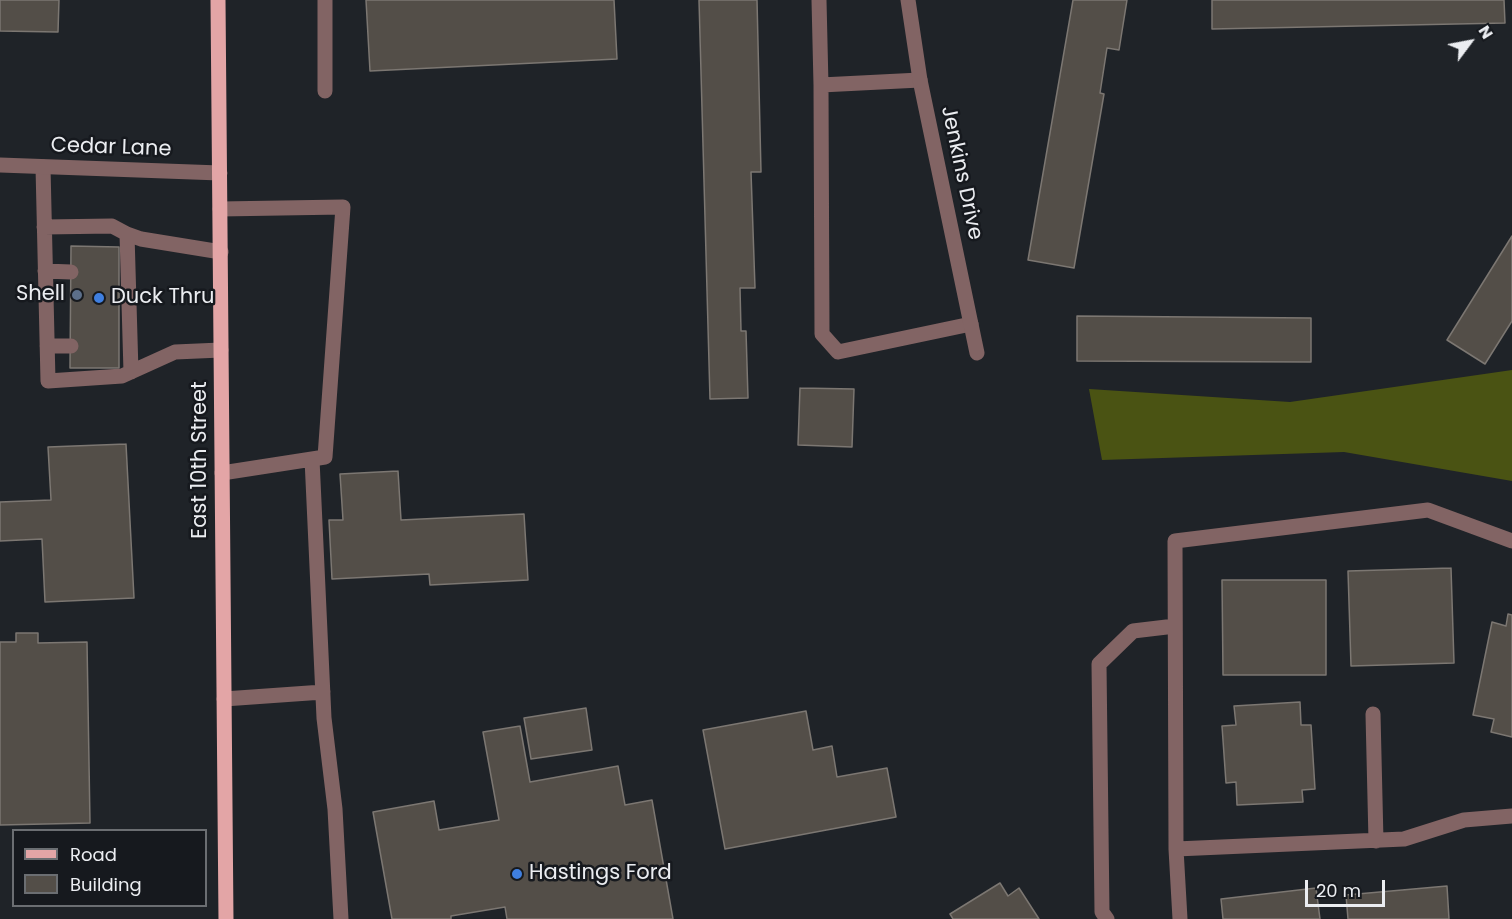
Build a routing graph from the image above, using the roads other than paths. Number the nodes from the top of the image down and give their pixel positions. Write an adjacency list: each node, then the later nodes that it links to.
1 (218, 0): 10 (main road, East 10th Street)
2 (325, 0): 7 (street)
3 (819, 0): 6 (street)
4 (908, 0): 5 (street, Jenkins Drive)
5 (920, 80): 6 (street); 17 (street, Jenkins Drive)
6 (821, 85): 17 (street)
7 (325, 91)
8 (0, 165): 9 (street, Cedar Lane)
9 (43, 167): 10 (street, Cedar Lane); 12 (street)
10 (220, 173): 11 (main road, East 10th Street)
11 (220, 209): 14 (main road, East 10th Street); 23 (street)
12 (44, 227): 13 (street); 15 (street)
13 (127, 234): 14 (street); 22 (street)
14 (220, 252): 20 (main road, East 10th Street)
15 (45, 271): 16 (street); 18 (street)
16 (71, 272)
17 (971, 324): 21 (street, Jenkins Drive)
18 (47, 346): 19 (street); 22 (street)
19 (70, 346)
20 (221, 350): 22 (street); 24 (main road, East 10th Street)
21 (977, 353)
22 (130, 372)
23 (312, 459): 24 (street); 27 (street)
24 (222, 472): 28 (main road, East 10th Street)
25 (1512, 541): 26 (street)
26 (1175, 626): 32 (street); 35 (street)
27 (323, 692): 28 (street); 34 (street)
28 (224, 699): 33 (main road, East 10th Street)
29 (1373, 714): 31 (street)
30 (1512, 816): 31 (street)
31 (1376, 841): 32 (street)
32 (1176, 849): 36 (street)
33 (226, 919)
34 (341, 919)
35 (1107, 919)
36 (1180, 919)

